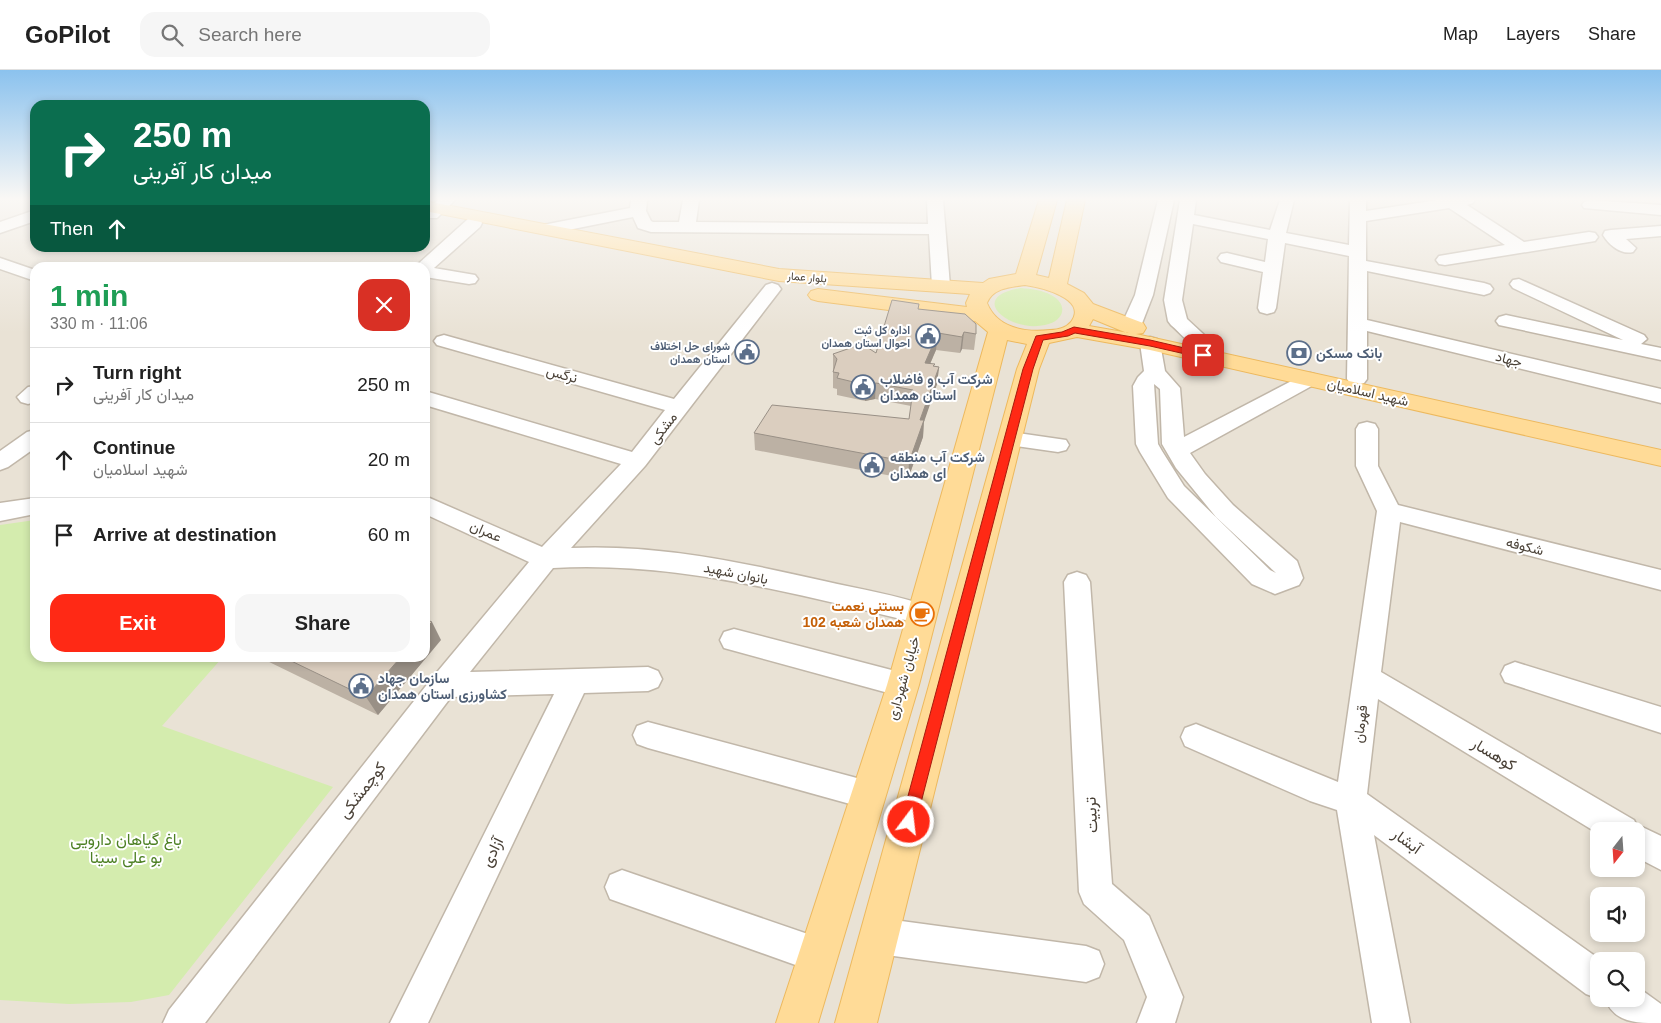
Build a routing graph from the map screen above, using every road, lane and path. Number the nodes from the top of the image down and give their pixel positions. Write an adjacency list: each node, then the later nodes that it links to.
1 (450, 244): 21 (street)
2 (571, 244): 30 (main road, بلوار عمار)
3 (626, 244): 28 (main road, بلوار عمار)
4 (938, 244): 28 (street)
5 (1035, 244): 26 (main road)
6 (1066, 244): 29 (main road)
7 (1156, 244): 33 (street)
8 (1181, 244): 34 (street)
9 (1276, 244): 22 (street)
10 (1308, 244): 18 (street)
11 (1357, 244): 18 (street)
12 (1517, 244): 15 (street)
13 (1537, 244): 15 (street)
14 (1623, 244): 16 (street)
15 (1520, 247): 19 (street)
16 (1627, 248)
17 (1227, 258): 22 (street)
18 (1357, 258): 32 (street); 39 (street)
19 (1445, 260)
20 (0, 263): 24 (street)
21 (430, 263)
22 (1273, 269): 36 (street)
23 (430, 273): 25 (street)
24 (30, 274)
25 (469, 279)
26 (1025, 280): 29 (main road, بلوار عمار); 31 (main road, بلوار عمار)
27 (1519, 284): 46 (street)
28 (941, 286): 31 (main road, بلوار عمار)
29 (1056, 286): 35 (main road, بلوار عمار)
30 (772, 289): 38 (main road, بلوار عمار); 53 (street, مشکی)
31 (985, 289): 38 (main road, خیابان شهرداری)
32 (1484, 289)
33 (1144, 295): 34 (street); 40 (street)
34 (1173, 300): 45 (street)
35 (1084, 308): 40 (main road, شهید اسلامیان); 41 (main road)
36 (1267, 308)
37 (1506, 321): 47 (street)
38 (989, 322): 42 (main road, بلوار عمار); 70 (main road, خیابان شهرداری)
39 (1357, 323): 50 (street); 51 (street, جهاد)
40 (1130, 326): 45 (main road, شهید اسلامیان)
41 (1074, 330): 42 (main road, بلوار عمار); 44 (main road, شهید اسلامیان)
42 (1040, 338): 55 (main road)
43 (444, 341): 53 (street, نرگس)
44 (1150, 343): 48 (street); 49 (main road, شهید اسلامیان)
45 (1204, 344): 50 (main road, شهید اسلامیان)
46 (1661, 350)
47 (1661, 354)
48 (1155, 373): 59 (street); 59 (street)
49 (1310, 379): 59 (street); 60 (main road, شهید اسلامیان)
50 (1357, 380): 58 (main road, شهید اسلامیان)
51 (1661, 396)
52 (430, 399): 61 (street)
53 (679, 407): 61 (street, مشکی)
54 (1367, 429): 65 (street)
55 (1010, 440): 57 (street); 87 (main road)
56 (30, 441): 62 (street)
57 (1058, 445)
58 (1661, 447)
59 (1177, 450)
60 (1661, 458)
61 (637, 460): 67 (street, مشکی)
62 (0, 462)
63 (430, 506): 67 (street, عمران)
64 (30, 507): 66 (street)
65 (1389, 511): 68 (street, شکوفه); 73 (street, قهرمان)
66 (0, 512)
67 (546, 559): 70 (street, بانوان شهید); 77 (street, کوچمشکی)
68 (1661, 580)
69 (1078, 582): 96 (street, تربیت)
70 (922, 614): 76 (main road, خیابان شهرداری)
71 (734, 640): 76 (street)
72 (1515, 674): 78 (street)
73 (1366, 677): 82 (street, قهرمان); 83 (street, کوهسار)
74 (648, 679): 75 (street)
75 (575, 681): 77 (street); 93 (street, آزادی)
76 (903, 684): 81 (main road, خیابان شهرداری)
77 (443, 685): 92 (street, کوچمشکی)
78 (1661, 720)
79 (648, 736): 81 (street)
80 (1196, 737): 82 (street, آبشار)
81 (868, 795): 88 (main road, خیابان شهرداری)
82 (1351, 800): 90 (street, آبشار); 97 (street, قهرمان)
83 (1608, 822)
84 (1645, 844): 85 (street)
85 (1661, 854)
86 (622, 887): 88 (street)
87 (878, 936): 89 (street); 95 (main road)
88 (818, 955): 94 (main road, خیابان شهرداری)
89 (1086, 964)
90 (1590, 974)
91 (1634, 1007): 98 (street)
92 (182, 1023)
93 (409, 1023)
94 (796, 1023)
95 (856, 1023)
96 (1156, 1023)
97 (1391, 1023)
98 (1656, 1023)

